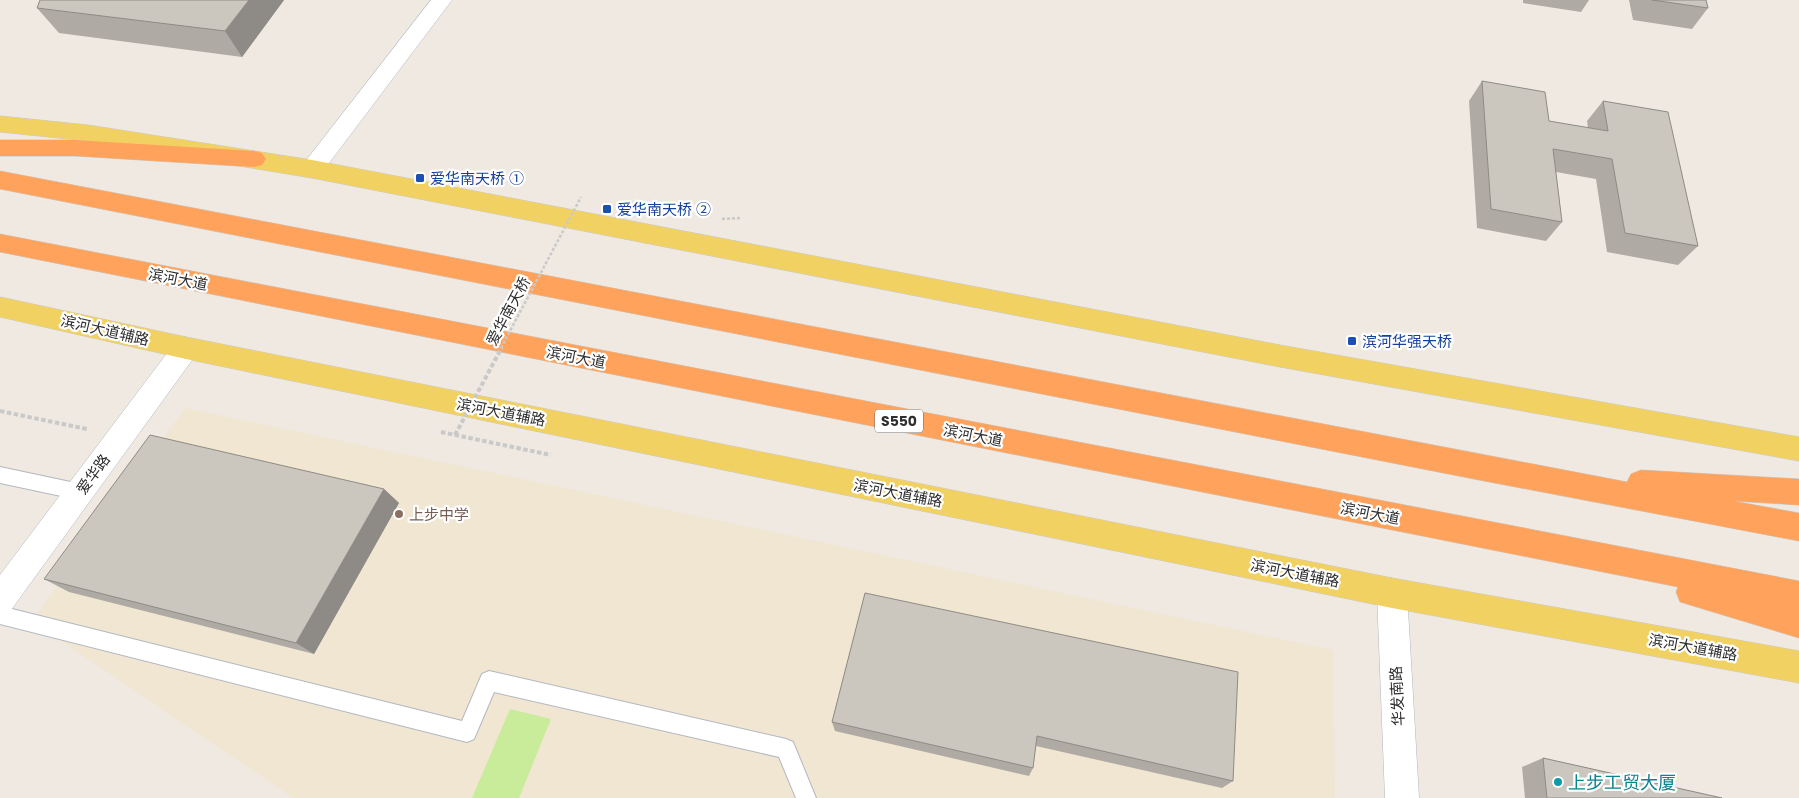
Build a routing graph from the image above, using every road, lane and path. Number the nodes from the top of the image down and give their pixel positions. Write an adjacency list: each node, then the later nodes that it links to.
1 (442, 0): 5 (street)
2 (0, 124): 4 (main road)
3 (0, 148): 4 (highway)
4 (254, 159): 5 (main road)
5 (312, 169): 15 (main road)
6 (0, 180): 17 (highway)
7 (581, 197): 16 (path, 爱华南天桥, bridge)
8 (741, 218): 9 (path)
9 (722, 219)
10 (0, 243): 22 (highway, 滨河大道 / S550)
11 (0, 307): 12 (main road, 滨河大道辅路)
12 (186, 348): 14 (street, 爱华路); 23 (main road, 滨河大道辅路)
13 (0, 411): 14 (path)
14 (121, 436): 19 (street, 爱华路)
15 (1799, 448)
16 (551, 455)
17 (1484, 468): 20 (highway); 21 (highway)
18 (0, 474): 19 (lane)
19 (80, 492): 25 (street, 爱华路)
20 (1799, 492)
21 (1799, 527)
22 (1512, 541): 24 (highway, 滨河大道 / S550); 27 (highway)
23 (1392, 593): 28 (main road, 滨河大道辅路); 30 (street, 华发南路)
24 (1799, 596)
25 (0, 600)
26 (0, 615): 29 (lane)
27 (1799, 622)
28 (1799, 666)
29 (806, 798)
30 (1402, 798)

